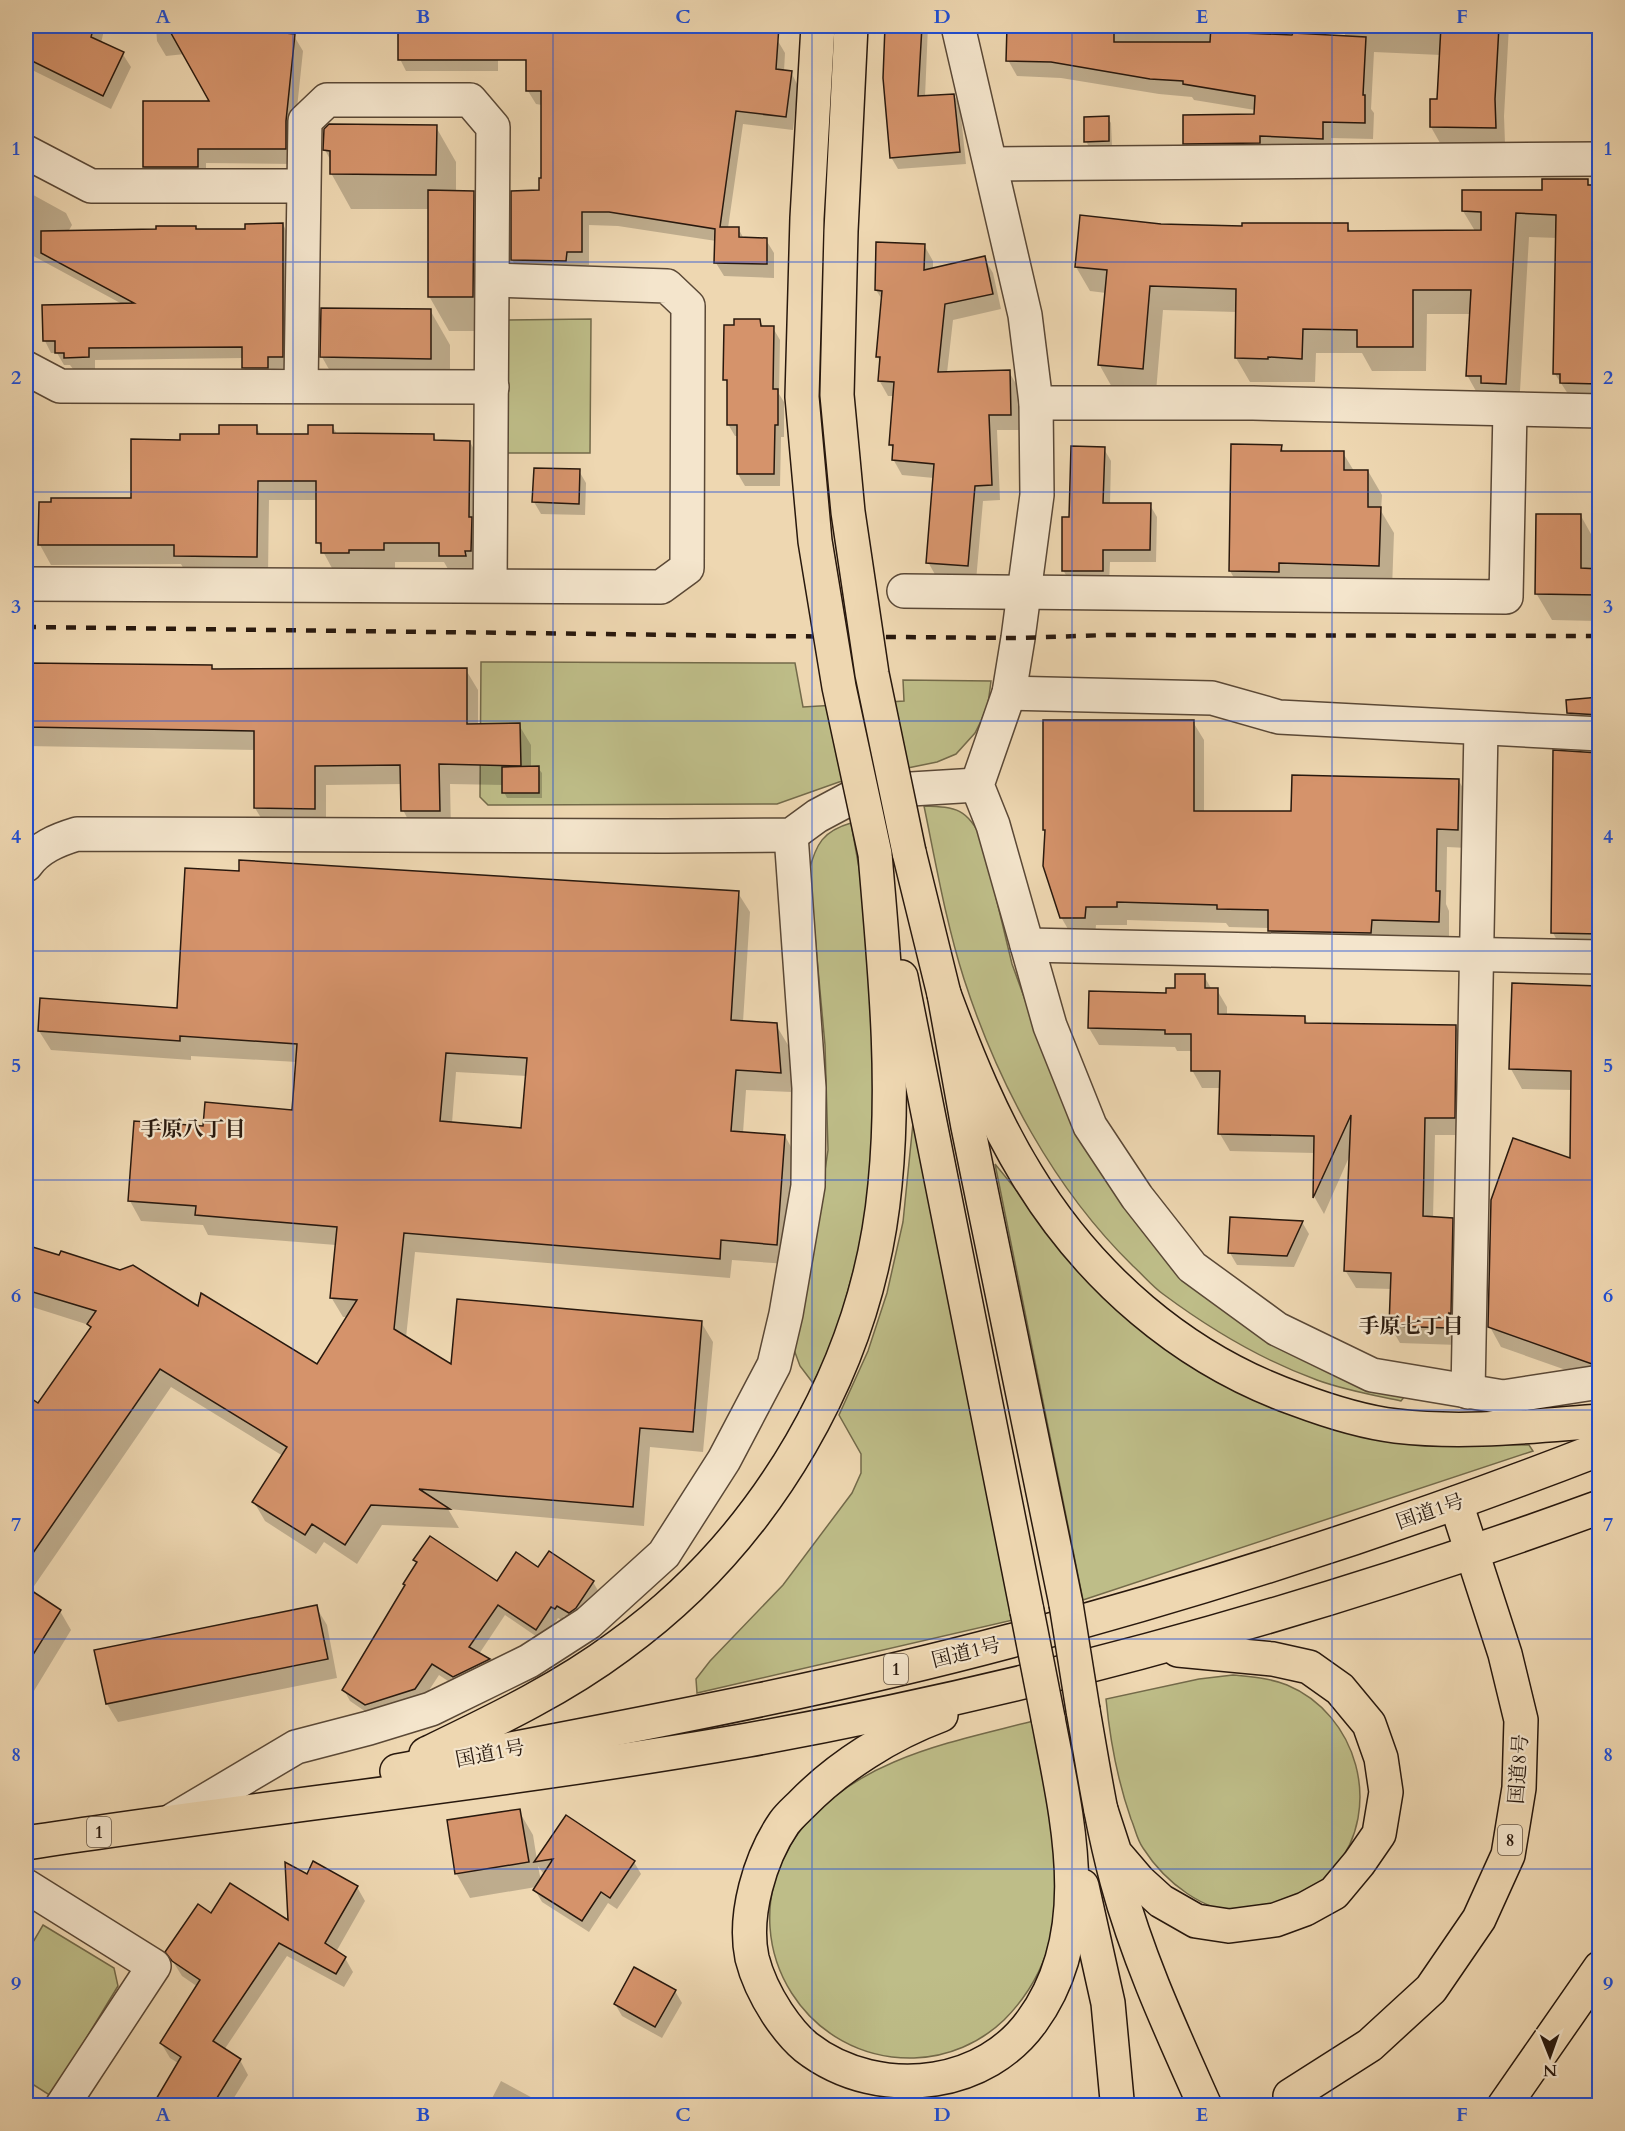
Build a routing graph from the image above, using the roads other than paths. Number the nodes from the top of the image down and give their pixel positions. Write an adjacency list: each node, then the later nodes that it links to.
1 (818, 26): 24 (highway, bridge)
2 (850, 26): 29 (highway, bridge)
3 (958, 26): 6 (street)
4 (26, 152): 7 (street)
5 (1599, 159): 6 (street)
6 (992, 164): 12 (street)
7 (303, 186): 8 (street); 10 (street)
8 (493, 280): 11 (street); 16 (street)
9 (26, 370): 10 (street)
10 (301, 386): 11 (street)
11 (492, 387): 16 (street)
12 (1036, 403): 13 (street); 18 (street)
13 (1510, 410): 14 (street); 18 (street)
14 (1599, 411)
15 (26, 584): 16 (street)
16 (490, 585)
17 (904, 591): 18 (street)
18 (1025, 592): 19 (street)
19 (1009, 693): 20 (street); 22 (street)
20 (1481, 729): 21 (street); 27 (street)
21 (1599, 734)
22 (977, 784): 23 (street); 26 (street)
23 (791, 834): 25 (street); 41 (street)
24 (875, 854): 39 (highway); 42 (highway, bridge)
25 (26, 865)
26 (1027, 945): 27 (street); 31 (street)
27 (1478, 956): 28 (street); 31 (street)
28 (1599, 957)
29 (944, 994): 32 (highway); 40 (highway, bridge)
30 (1599, 1382): 31 (street)
31 (1468, 1392)
32 (1599, 1421)
33 (1599, 1449): 34 (highway, 国道1号 / 1)
34 (1456, 1503): 36 (highway, 国道8号 / 8); 39 (highway, 国道1号 / 1)
35 (1599, 1507): 36 (highway, 国道1号 / 1)
36 (1472, 1551): 37 (highway, 国道1号 / 1); 46 (highway, 国道8号 / 8)
37 (1154, 1649): 38 (highway, 国道1号 / 1); 40 (highway)
38 (1027, 1682): 41 (highway, 国道1号 / 1); 42 (highway)
39 (383, 1774): 41 (highway, 国道1号 / 1)
40 (1101, 1810): 49 (highway)
41 (173, 1820): 43 (highway, 国道1号 / 1)
42 (1068, 1821): 48 (highway)
43 (26, 1843)
44 (26, 1886): 47 (street)
45 (1599, 1968): 50 (highway)
46 (1290, 2096)
47 (62, 2106)
48 (1116, 2106)
49 (1205, 2106)
50 (1504, 2106)

